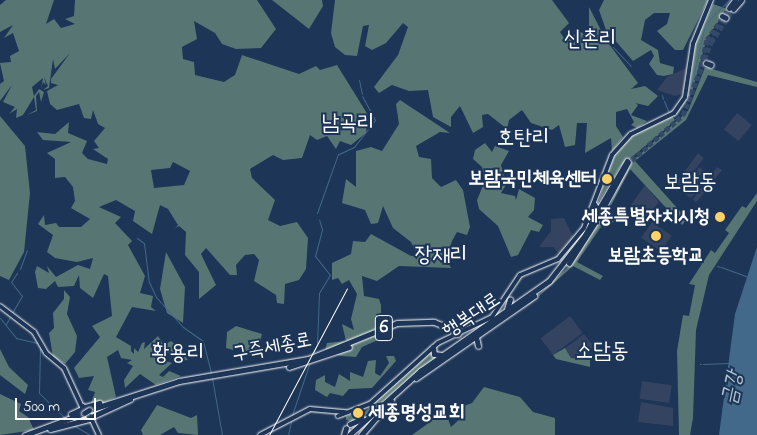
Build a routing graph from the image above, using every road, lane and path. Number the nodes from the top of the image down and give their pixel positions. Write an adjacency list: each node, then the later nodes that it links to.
1 (711, 0): 5 (main road)
2 (738, 0): 3 (highway)
3 (731, 9)
4 (628, 161): 5 (highway, 행복대로)
5 (599, 206): 6 (highway, 행복대로); 6 (highway); 13 (main road)
6 (595, 222): 7 (highway, 행복대로)
7 (534, 295): 8 (highway, 행복대로); 10 (highway)
8 (521, 304): 11 (highway, 행복대로); 11 (highway, 행복대로)
9 (0, 306): 19 (main road)
10 (486, 328)
11 (477, 334): 12 (highway, 행복대로); 12 (highway)
12 (465, 337): 14 (highway, 행복대로); 14 (highway, 행복대로); 16 (highway, 구즉세종로 / 6)
13 (434, 347): 15 (highway); 23 (main road)
14 (456, 348): 15 (highway, 행복대로); 17 (highway, 행복대로)
15 (448, 352): 17 (highway, 행복대로)
16 (211, 375): 19 (highway, 구즉세종로 / 6); 19 (highway, 구즉세종로 / 6)
17 (412, 379): 18 (highway, 행복대로)
18 (392, 396): 24 (highway); 25 (highway, 행복대로); 26 (highway)
19 (87, 413): 20 (highway, 구즉세종로 / 6); 22 (main road)
20 (33, 434): 21 (highway, 구즉세종로 / 6)
21 (25, 435)
22 (100, 435)
23 (260, 435)
24 (344, 435)
25 (350, 435)
26 (361, 435)

